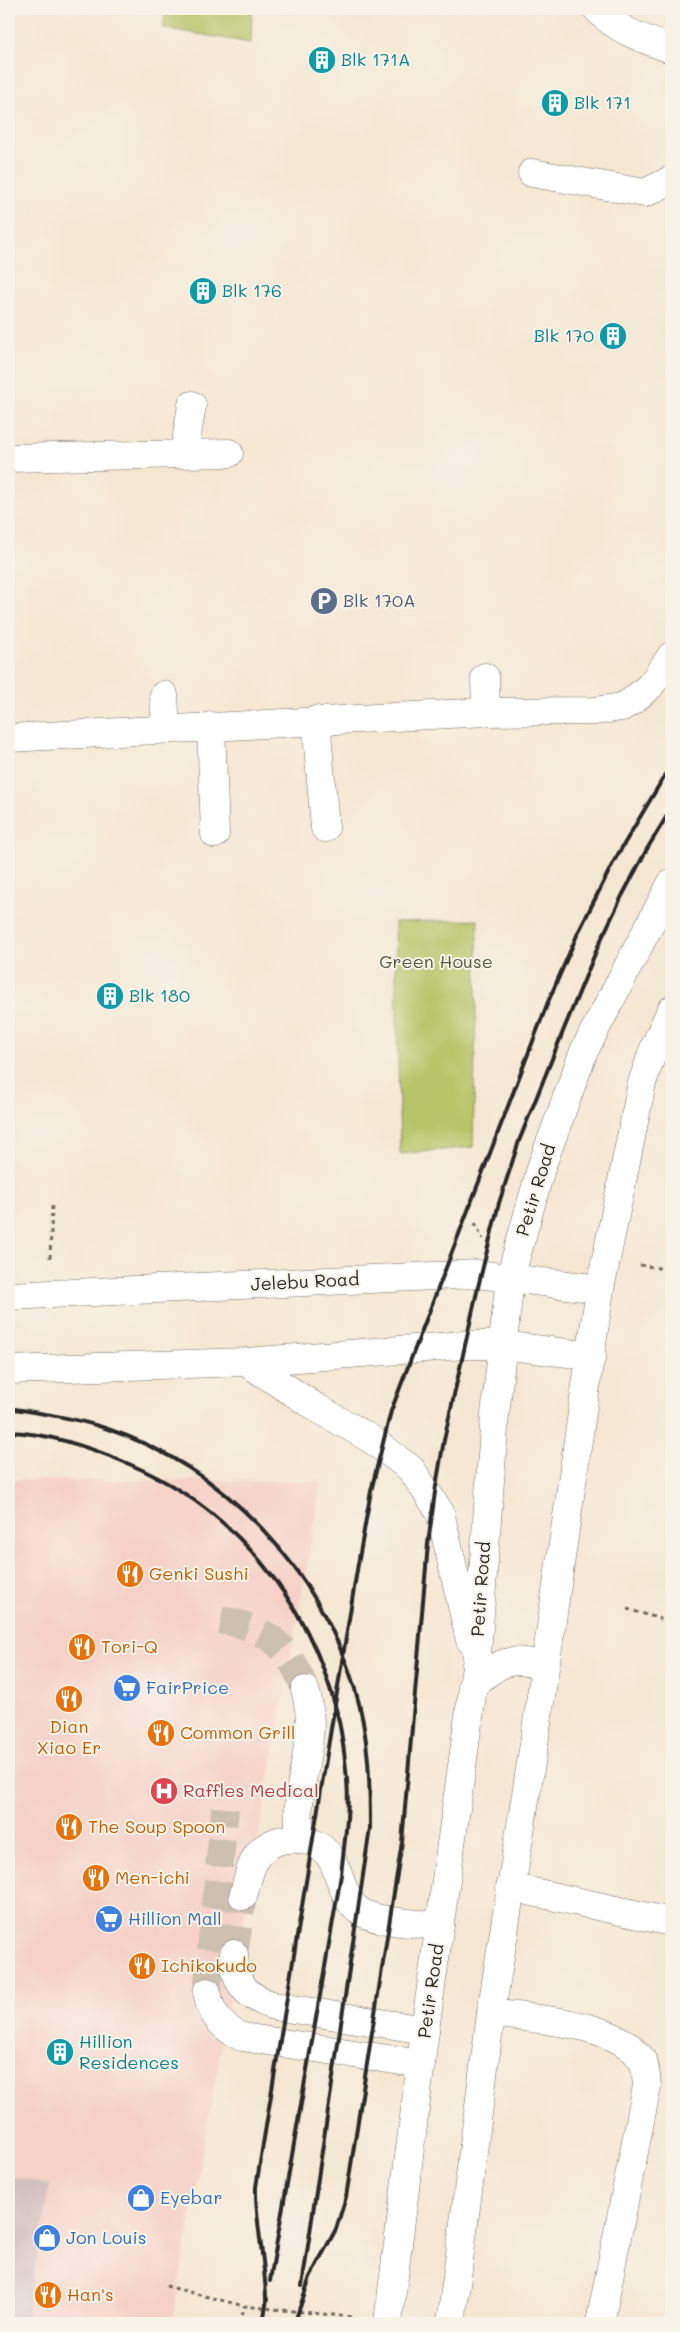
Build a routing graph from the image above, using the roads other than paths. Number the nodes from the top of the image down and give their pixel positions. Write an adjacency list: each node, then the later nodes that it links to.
1 (596, 9): 2 (main road)
2 (671, 49)
3 (532, 173): 4 (main road)
4 (671, 180)
5 (192, 405): 7 (main road)
6 (229, 453): 7 (main road)
7 (184, 454): 8 (main road)
8 (9, 458)
9 (671, 656): 12 (main road)
10 (485, 677): 12 (main road)
11 (164, 695): 15 (main road)
12 (486, 712): 13 (main road)
13 (316, 720): 14 (main road); 17 (main road)
14 (211, 726): 15 (main road); 18 (main road)
15 (166, 729): 16 (main road)
16 (9, 738)
17 (325, 828)
18 (215, 834)
19 (671, 884): 21 (main road, Petir Road)
20 (671, 1010): 22 (main road)
21 (510, 1278): 22 (main road, Jelebu Road); 23 (main road, Jelebu Road); 24 (main road, Petir Road)
22 (600, 1289): 25 (main road)
23 (9, 1296)
24 (501, 1345): 25 (main road); 26 (main road); 29 (main road, Petir Road)
25 (592, 1356): 28 (main road)
26 (246, 1362): 27 (main road); 29 (main road)
27 (9, 1370)
28 (545, 1667): 29 (main road); 32 (main road)
29 (474, 1676): 35 (main road, Petir Road)
30 (305, 1690): 31 (main road)
31 (302, 1840): 33 (main road); 35 (main road)
32 (510, 1888): 34 (main road); 38 (main road)
33 (243, 1896)
34 (671, 1922)
35 (440, 1926): 39 (main road, Petir Road)
36 (234, 1954): 39 (main road)
37 (207, 1992): 40 (main road)
38 (490, 2013): 42 (main road); 43 (main road)
39 (425, 2030): 40 (main road, Petir Road)
40 (421, 2064): 41 (main road, Petir Road)
41 (389, 2322)
42 (451, 2323)
43 (600, 2323)

